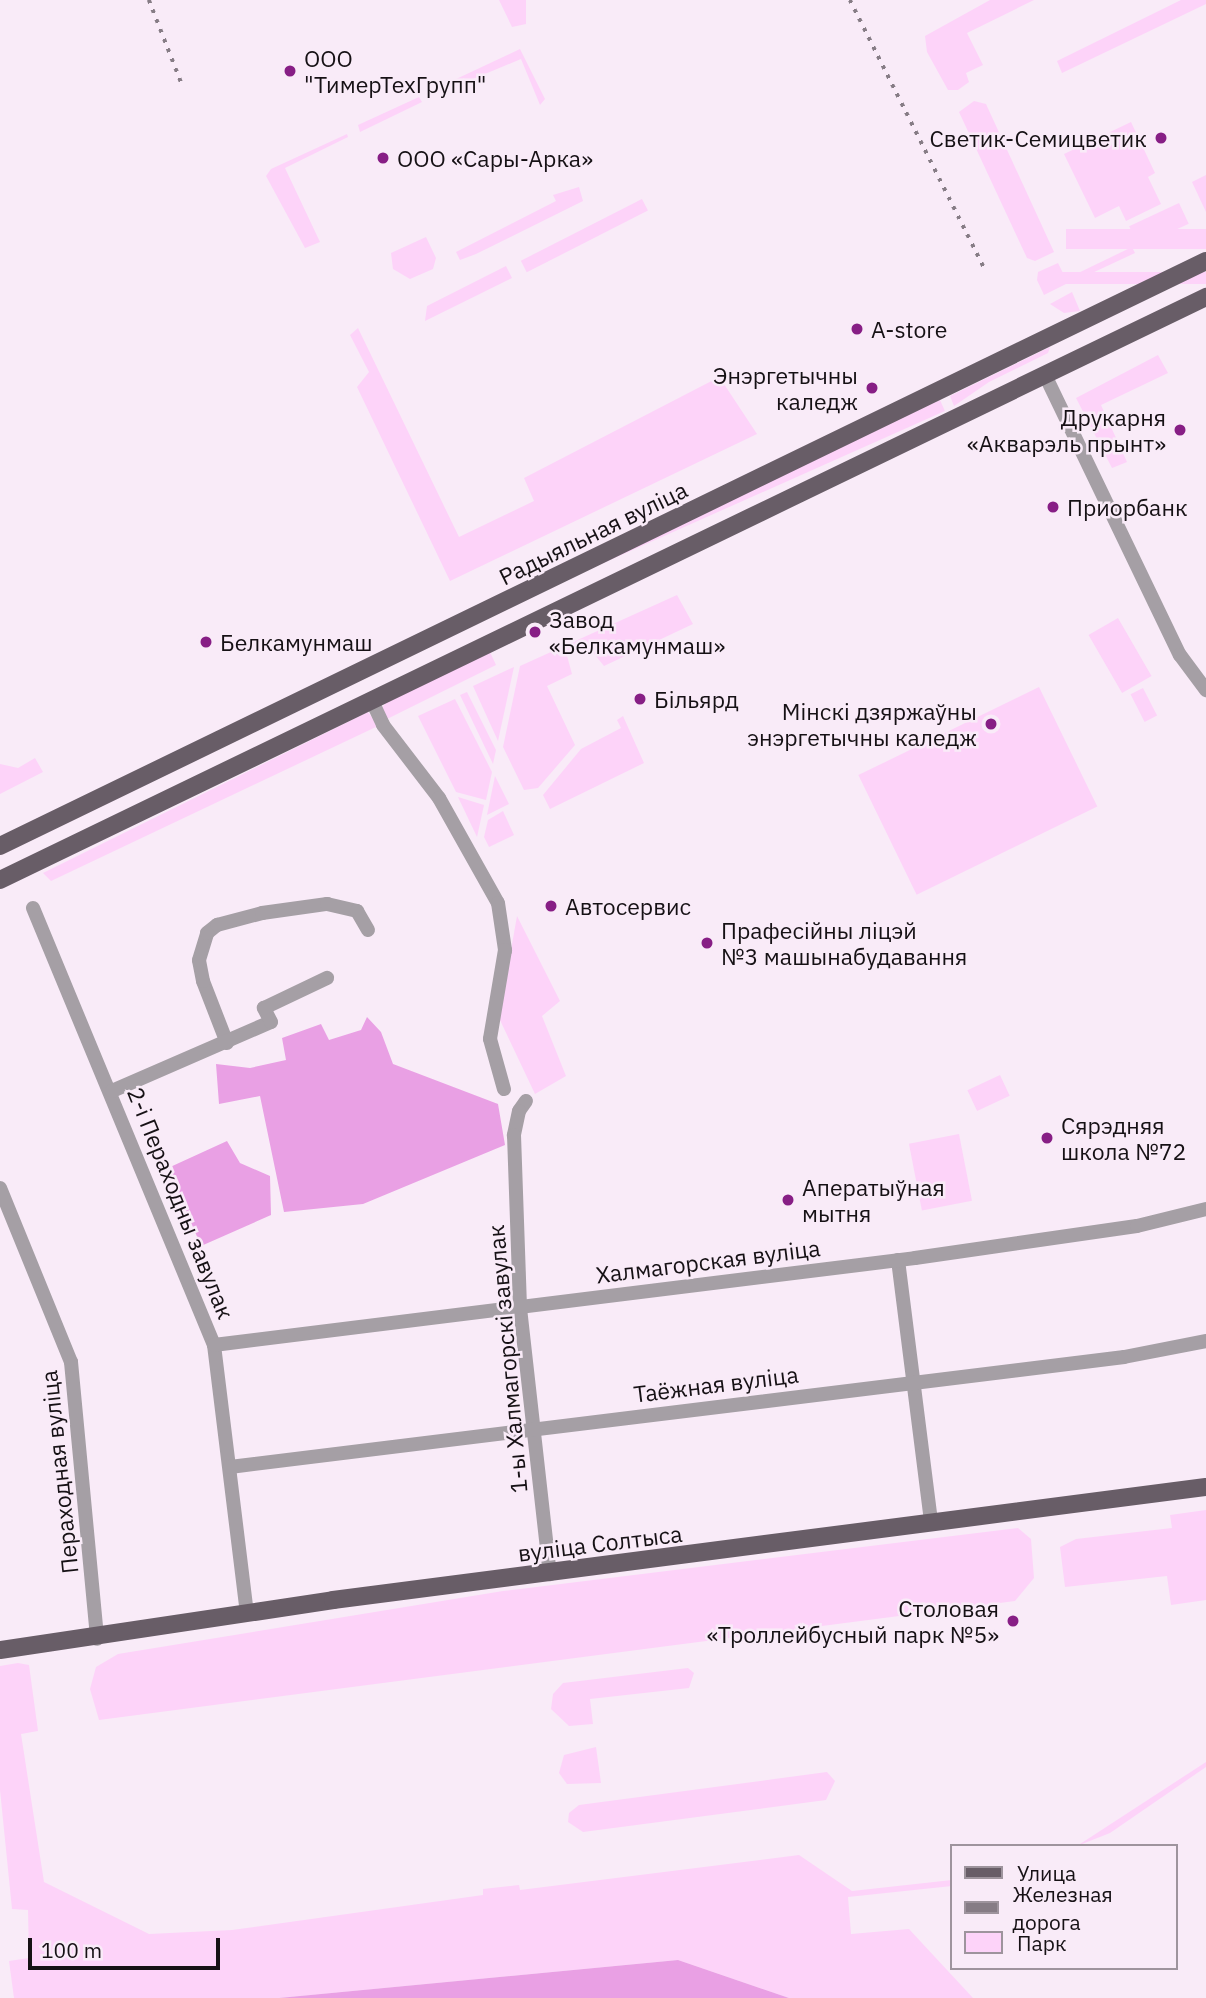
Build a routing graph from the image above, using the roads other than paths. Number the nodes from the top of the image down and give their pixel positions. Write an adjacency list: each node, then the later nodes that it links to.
1 (1206, 261): 6 (main road, Радыяльная вуліца)
2 (1206, 298): 3 (main road)
3 (1045, 375): 4 (street); 5 (main road)
4 (1206, 690)
5 (372, 701): 7 (main road); 14 (street)
6 (190, 753): 7 (main road); 8 (main road, Радыяльная вуліца)
7 (205, 780): 9 (main road)
8 (0, 846)
9 (0, 880)
10 (33, 908): 15 (street, 2-і Пераходны завулак)
11 (368, 930): 13 (street)
12 (327, 978): 13 (street)
13 (227, 1043): 15 (street)
14 (504, 1089)
15 (112, 1091): 22 (street, 2-і Пераходны завулак)
16 (526, 1101): 20 (street, 1-ы Халмагорскі завулак)
17 (0, 1188): 30 (street, Пераходная вуліца)
18 (1206, 1209): 19 (street, Халмагорская вуліца)
19 (898, 1260): 20 (street, Халмагорская вуліца); 23 (street)
20 (520, 1308): 22 (street, Халмагорская вуліца); 24 (street, 1-ы Халмагорскі завулак)
21 (1206, 1341): 23 (street, Таёжная вуліца)
22 (214, 1345): 25 (street, 2-і Пераходны завулак)
23 (914, 1383): 24 (street, Таёжная вуліца); 27 (street)
24 (533, 1429): 25 (street, Таёжная вуліца); 28 (street, 1-ы Халмагорскі завулак)
25 (230, 1467): 29 (street, 2-і Пераходны завулак)
26 (1206, 1488): 27 (main road, вуліца Солтыса)
27 (931, 1522): 28 (main road, вуліца Солтыса)
28 (550, 1574): 29 (main road, вуліца Солтыса)
29 (247, 1613): 30 (main road, вуліца Солтыса)
30 (97, 1639): 31 (main road, вуліца Солтыса)
31 (0, 1650)

